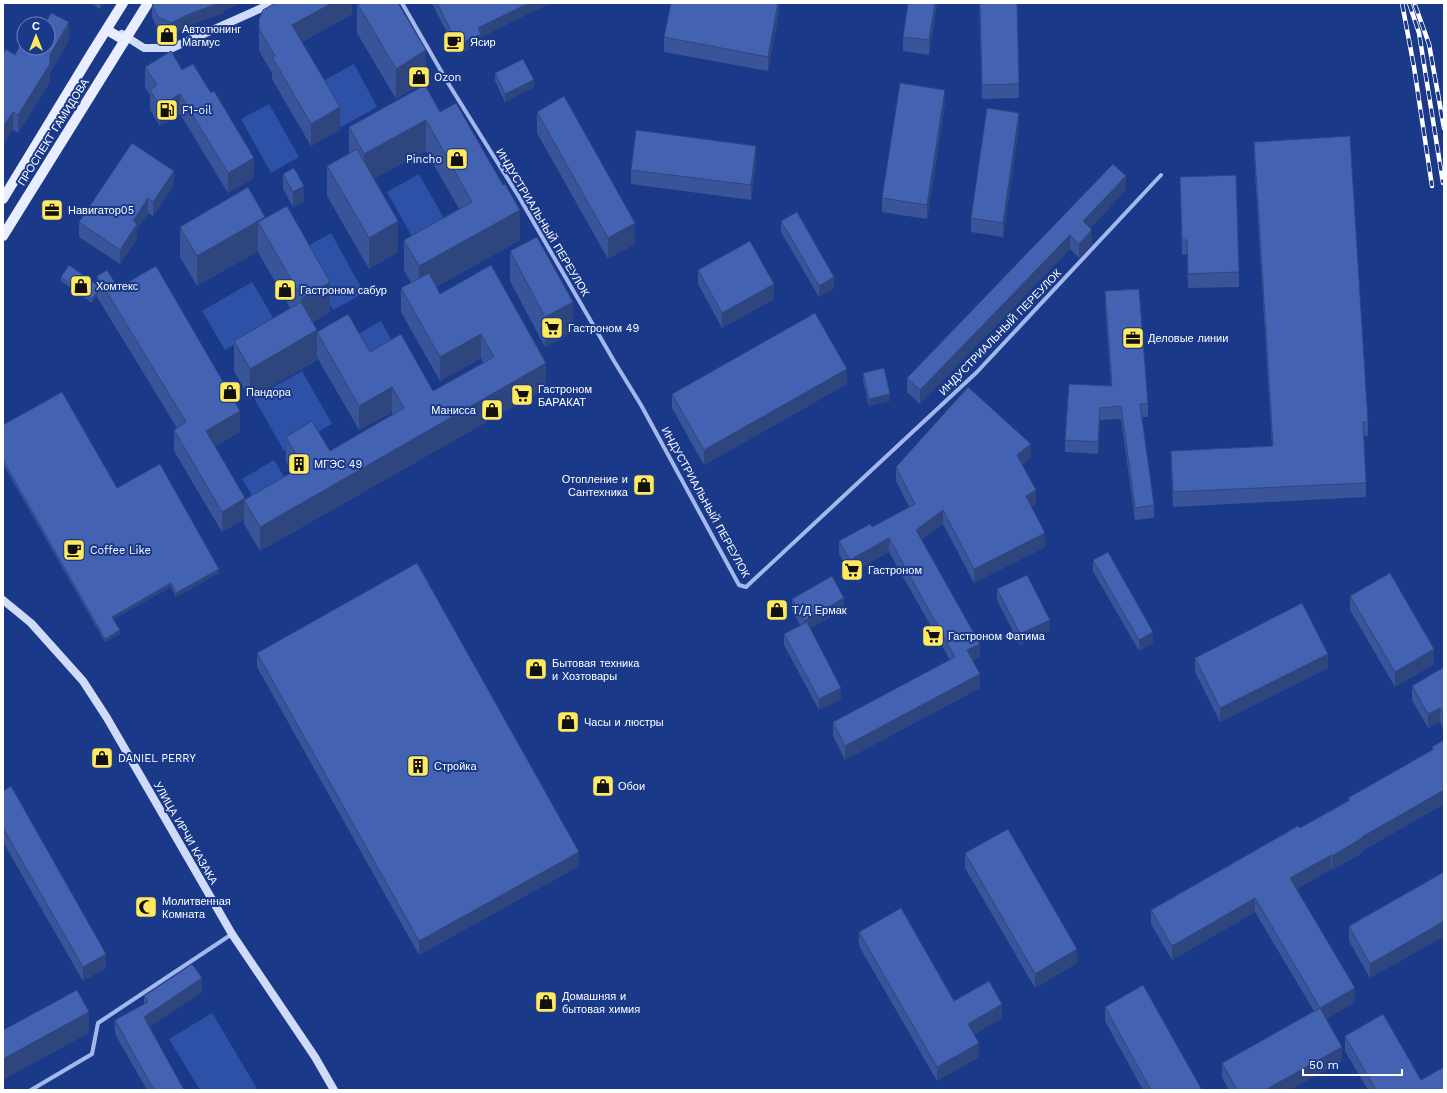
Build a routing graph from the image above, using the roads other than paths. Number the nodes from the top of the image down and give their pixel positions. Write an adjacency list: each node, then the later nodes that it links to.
1 (123, 3): 6 (main road, ПРОСПЕКТ ГАМИДОВА)
2 (148, 3): 7 (main road, ПРОСПЕКТ ГАМИДОВА)
3 (273, 3): 7 (main road)
4 (282, 3): 7 (main road)
5 (402, 3): 8 (street, ИНДУСТРИАЛЬНЫЙ ПЕРЕУЛОК)
6 (108, 28): 7 (main road); 9 (main road, ПРОСПЕКТ ГАМИДОВА)
7 (125, 38): 10 (main road, ПРОСПЕКТ ГАМИДОВА)
8 (1161, 175)
9 (3, 199)
10 (3, 236)
11 (3, 600): 12 (main road, УЛИЦА ИРЧИ КАЗАКА)
12 (232, 934): 13 (street); 14 (main road, УЛИЦА ИРЧИ КАЗАКА)
13 (31, 1090)
14 (334, 1090)

